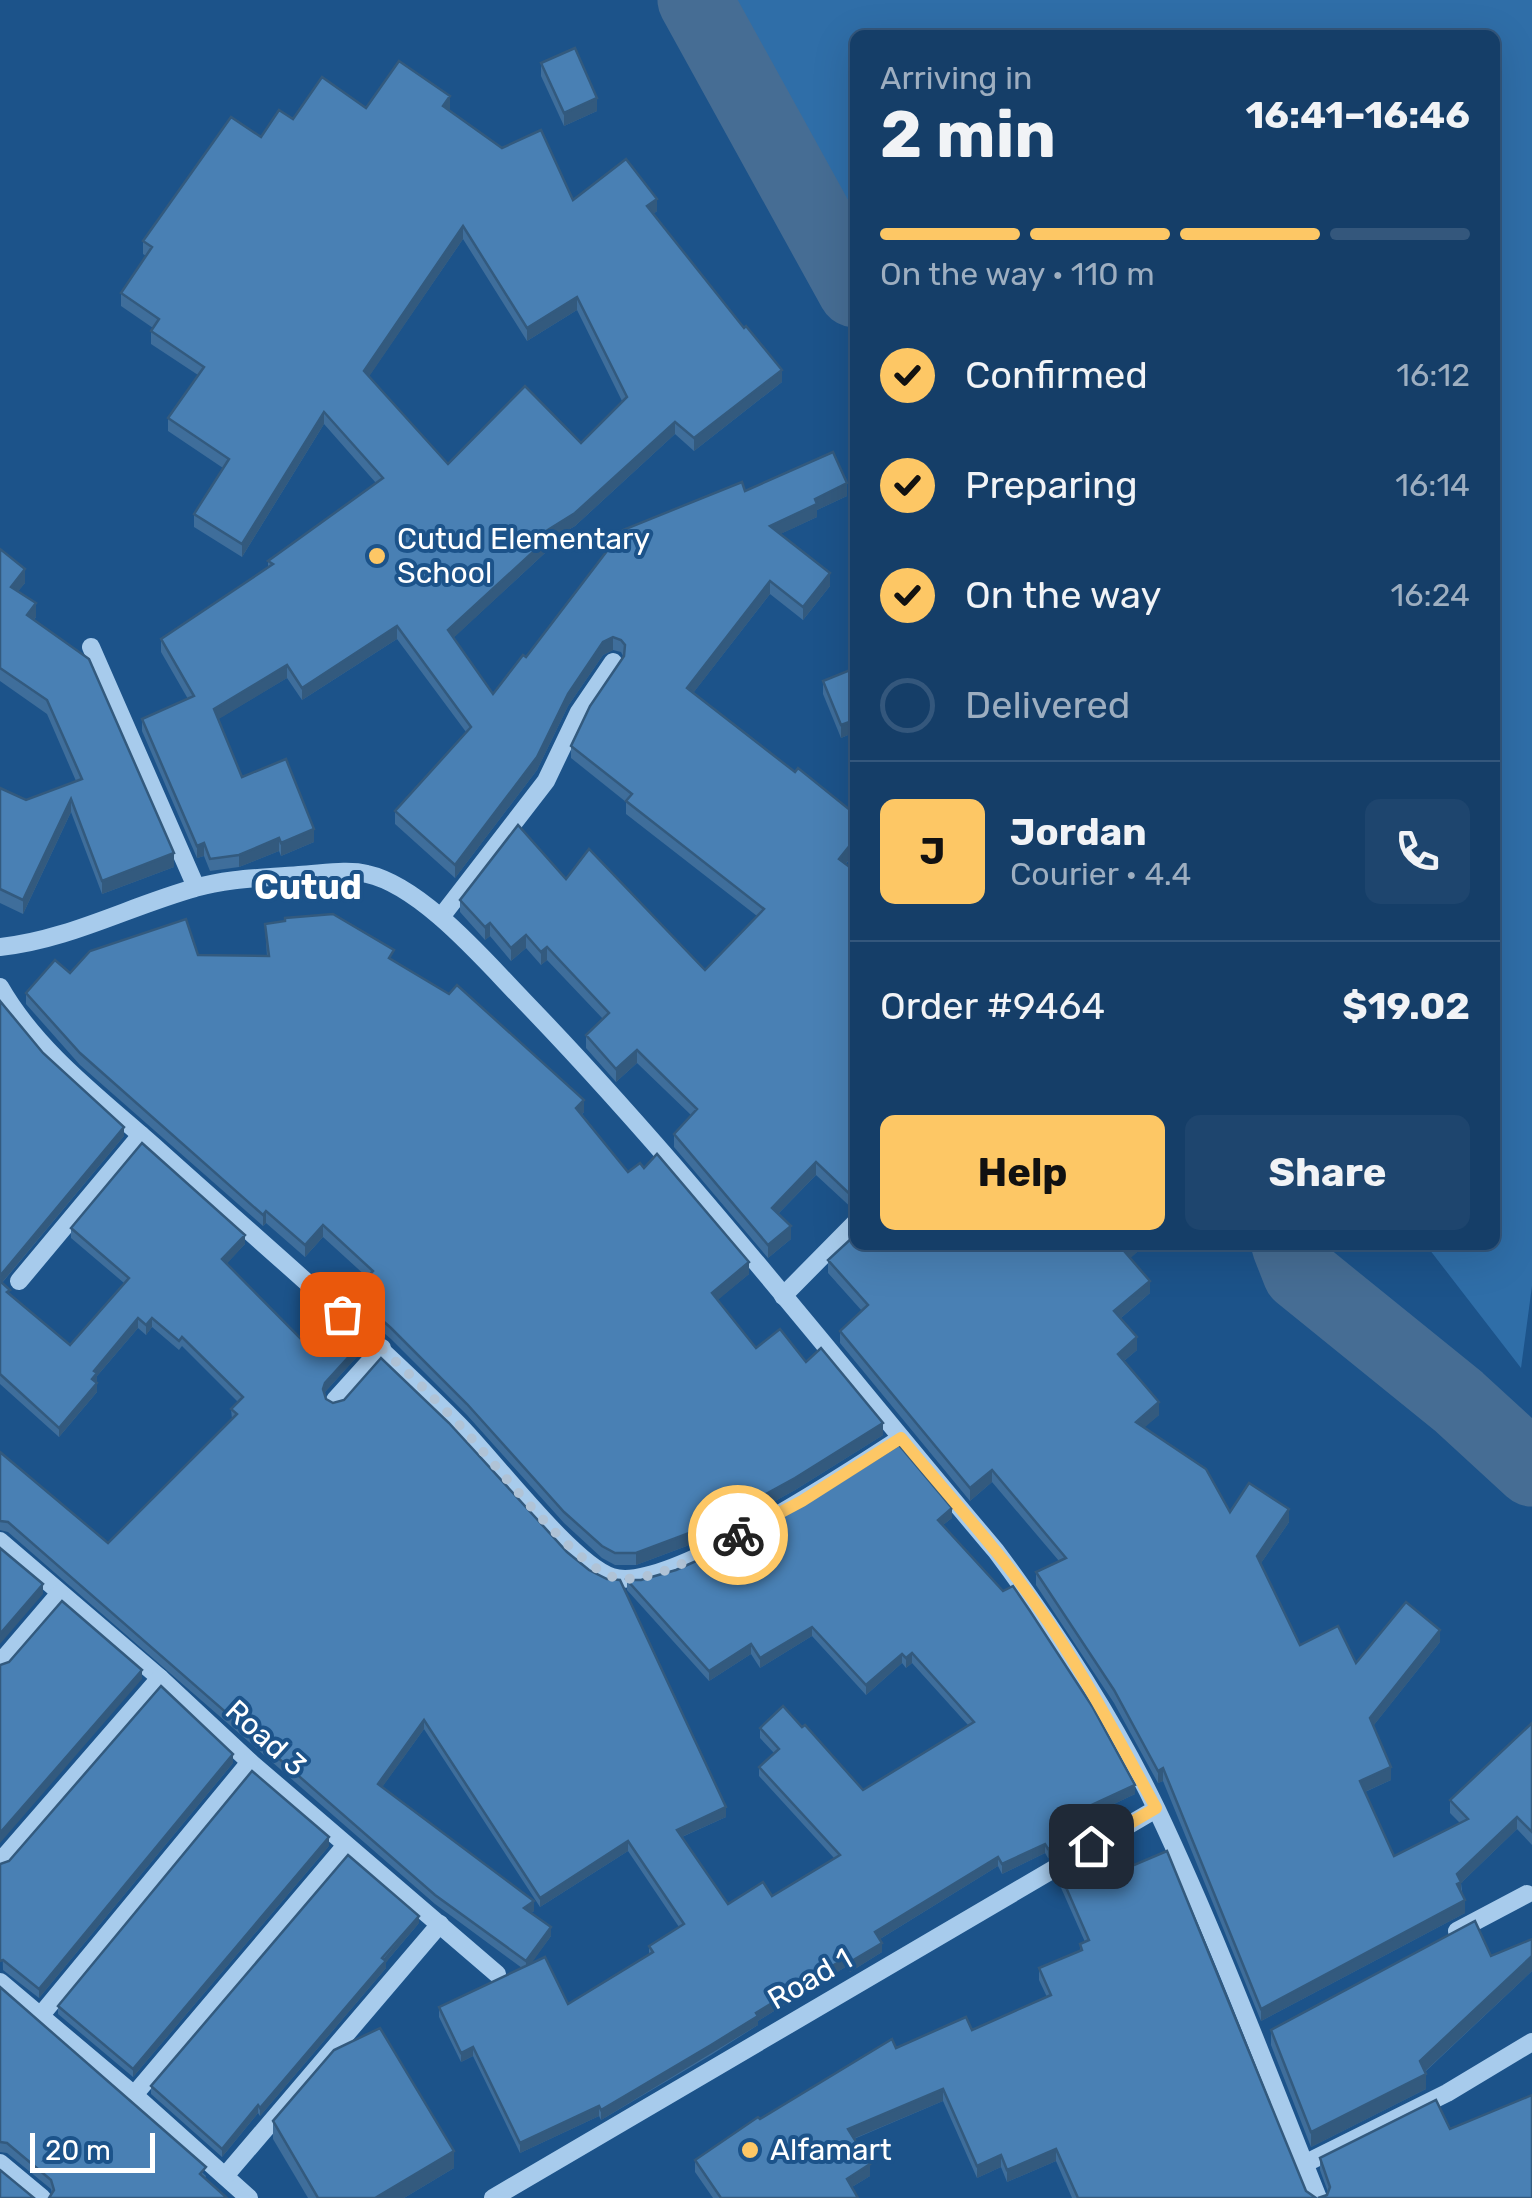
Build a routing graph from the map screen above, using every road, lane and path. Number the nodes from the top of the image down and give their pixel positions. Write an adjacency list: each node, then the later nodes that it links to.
1 (91, 647): 3 (street)
2 (613, 662): 4 (street)
3 (196, 887): 4 (street); 5 (street)
4 (440, 917): 10 (street)
5 (0, 947)
6 (0, 988): 7 (street)
7 (141, 1135): 9 (street); 11 (street)
8 (850, 1228): 10 (street)
9 (18, 1281)
10 (783, 1296): 13 (street)
11 (382, 1348): 12 (street); 13 (street)
12 (336, 1400)
13 (901, 1438): 19 (street)
14 (0, 1542): 15 (street, Road 3)
15 (59, 1594): 16 (street); 17 (street, Road 3)
16 (0, 1662)
17 (160, 1678): 18 (street, Road 3); 21 (street)
18 (250, 1762): 20 (street, Road 3); 27 (street)
19 (1156, 1808): 31 (street); 35 (street, Road 1)
20 (346, 1845): 23 (street, Road 3); 29 (street)
21 (0, 1862)
22 (1527, 1894): 24 (street)
23 (440, 1924): 25 (street, Road 3); 32 (street)
24 (1442, 1939)
25 (498, 1974)
26 (0, 1982): 27 (street)
27 (41, 2015): 29 (street)
28 (1532, 2042): 31 (street)
29 (134, 2094): 32 (street)
30 (0, 2163): 33 (street)
31 (1304, 2164): 36 (street)
32 (225, 2176): 34 (street)
33 (42, 2198)
34 (249, 2198)
35 (493, 2198)
36 (1318, 2198)

